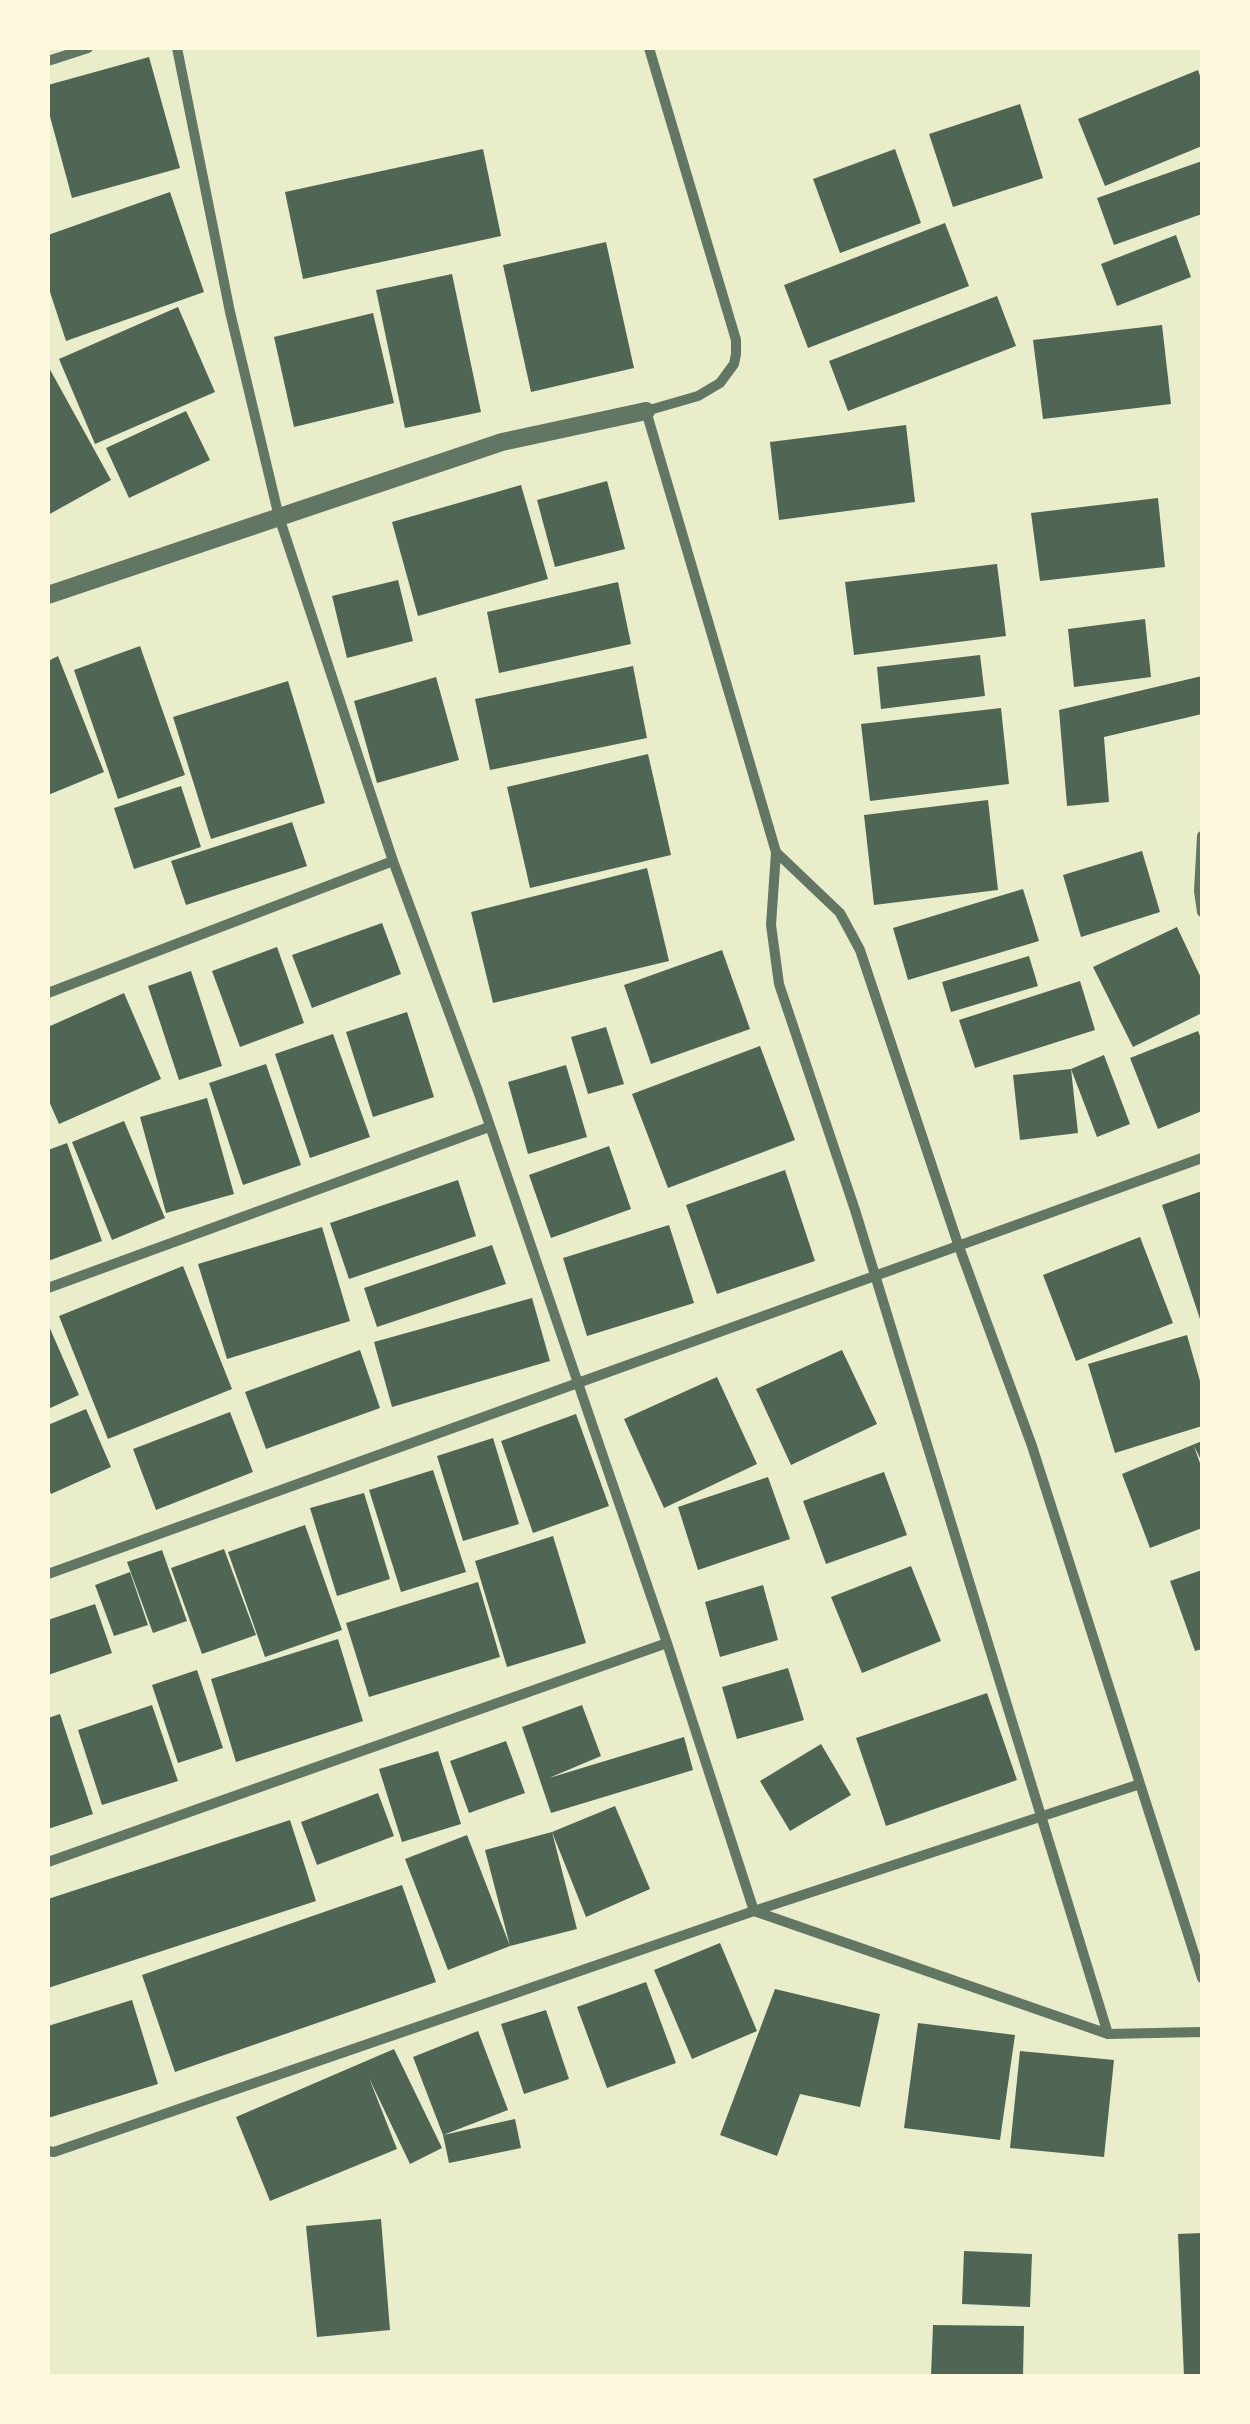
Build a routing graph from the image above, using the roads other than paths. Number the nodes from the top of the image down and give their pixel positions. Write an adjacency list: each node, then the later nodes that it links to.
1 (88, 48): 4 (street)
2 (177, 48): 6 (street)
3 (650, 48): 5 (street)
4 (48, 61)
5 (646, 411): 6 (street); 9 (street)
6 (279, 517): 7 (street); 10 (street)
7 (48, 594)
8 (1202, 836): 11 (street)
9 (776, 852): 15 (street); 16 (street)
10 (393, 861): 12 (street); 13 (street)
11 (1202, 912)
12 (48, 993)
13 (489, 1127): 17 (street); 18 (street)
14 (1202, 1158): 15 (street)
15 (958, 1244): 16 (street); 21 (street)
16 (872, 1274): 18 (street); 22 (street)
17 (48, 1288)
18 (579, 1385): 19 (street); 20 (street)
19 (48, 1574)
20 (667, 1643): 23 (street); 24 (street)
21 (1140, 1784): 22 (street); 25 (street)
22 (1044, 1818): 24 (street); 27 (street)
23 (48, 1862)
24 (754, 1911): 27 (street); 28 (street)
25 (1202, 1978)
26 (1202, 2032): 27 (street)
27 (1108, 2034)
28 (51, 2151)

